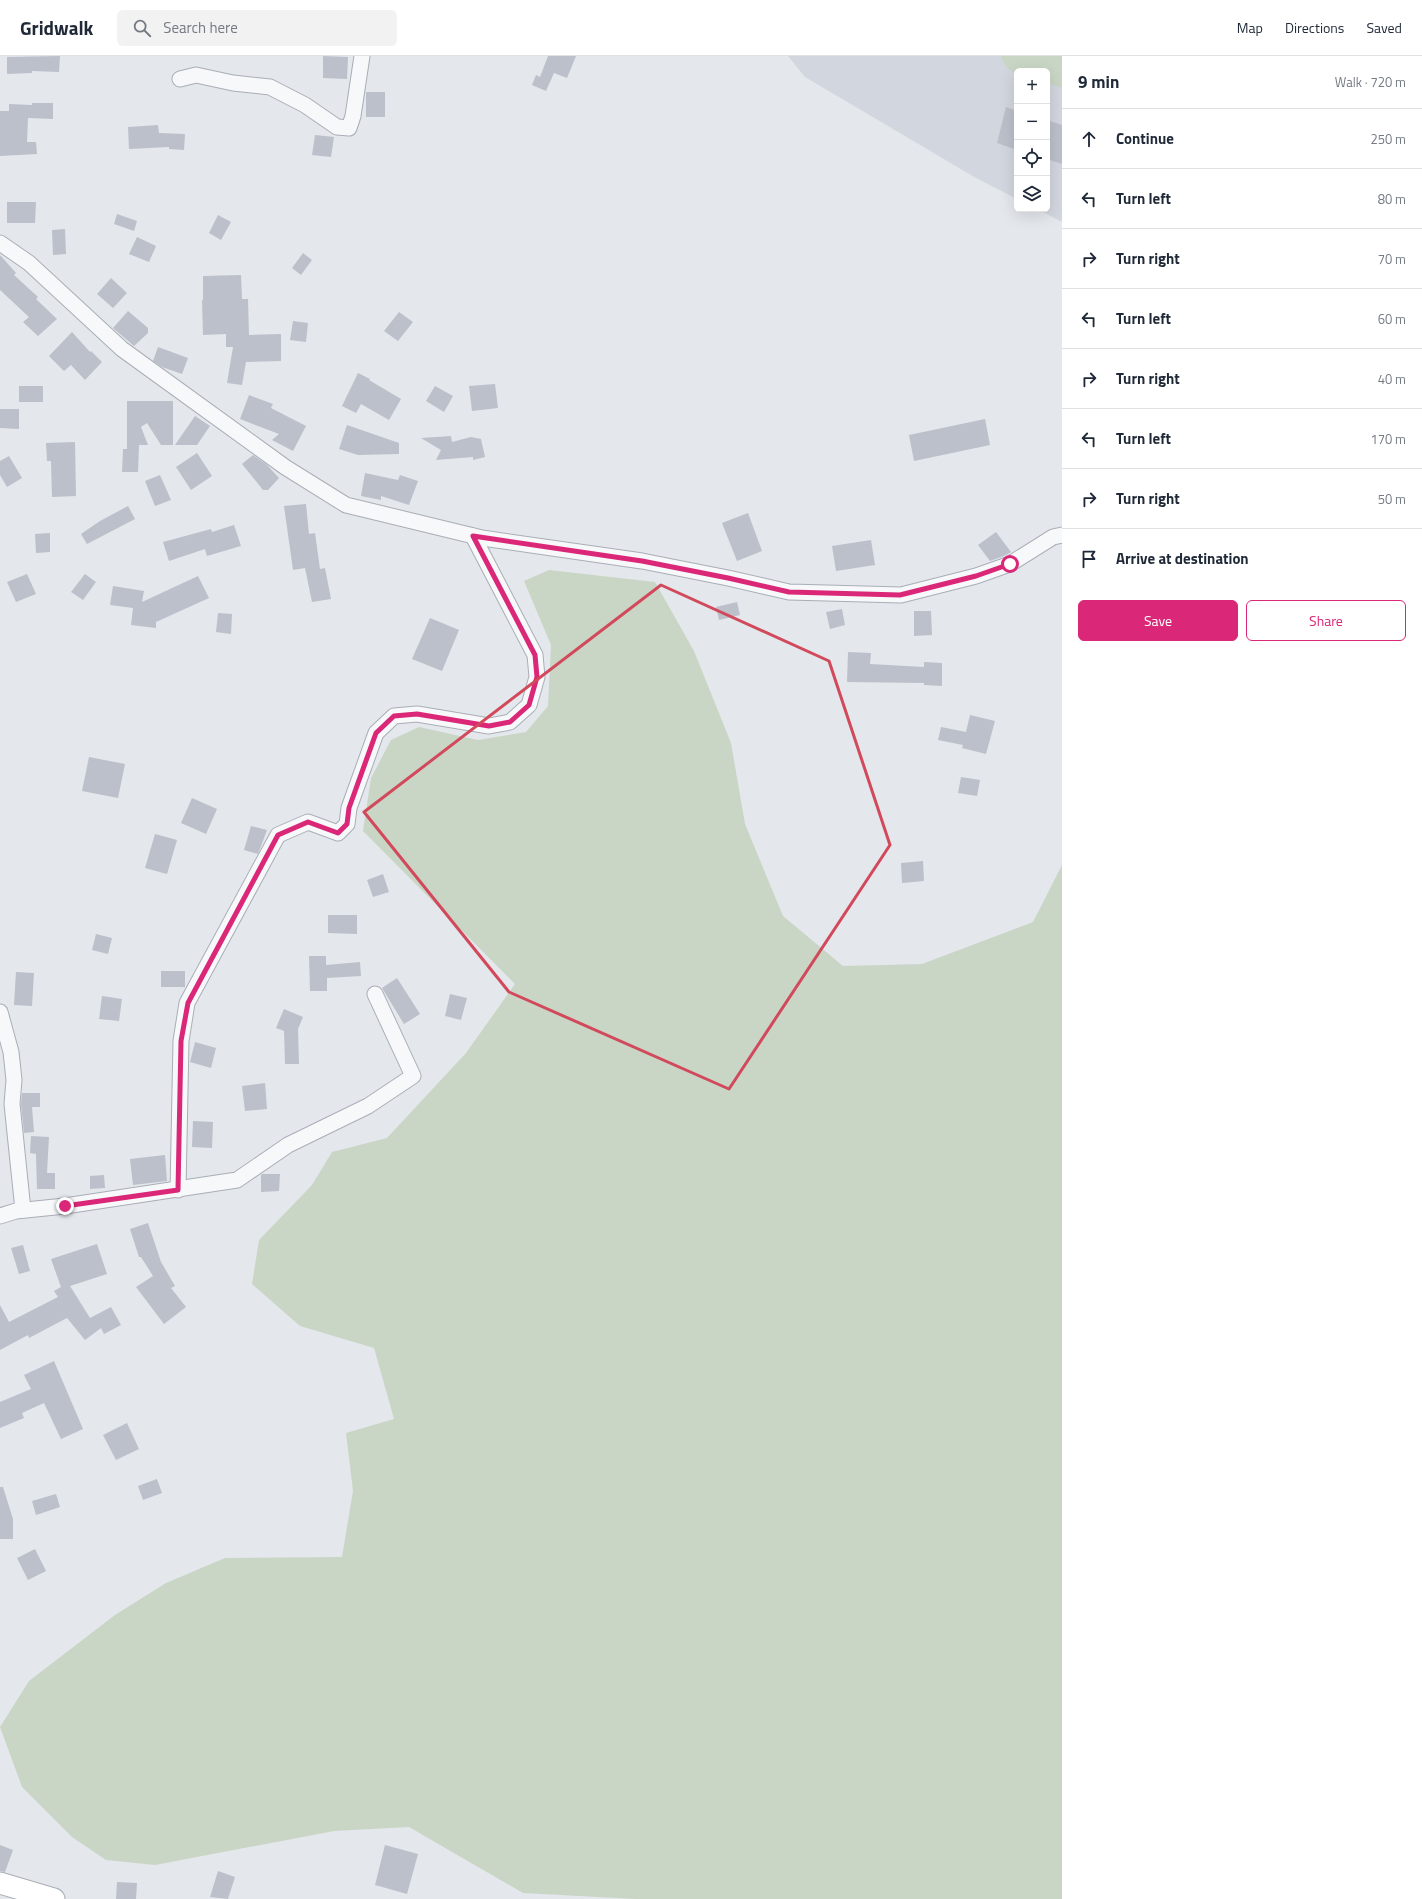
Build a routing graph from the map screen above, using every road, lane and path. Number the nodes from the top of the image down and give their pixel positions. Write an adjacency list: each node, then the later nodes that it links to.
1 (362, 56): 2 (street)
2 (180, 79)
3 (0, 243): 5 (street)
4 (1062, 535): 5 (street)
5 (473, 536): 8 (street)
6 (375, 994): 8 (street)
7 (0, 1012): 9 (street)
8 (178, 1190): 9 (street)
9 (23, 1210): 10 (street)
10 (0, 1216)
11 (0, 1883): 12 (main road)
12 (54, 1899)

